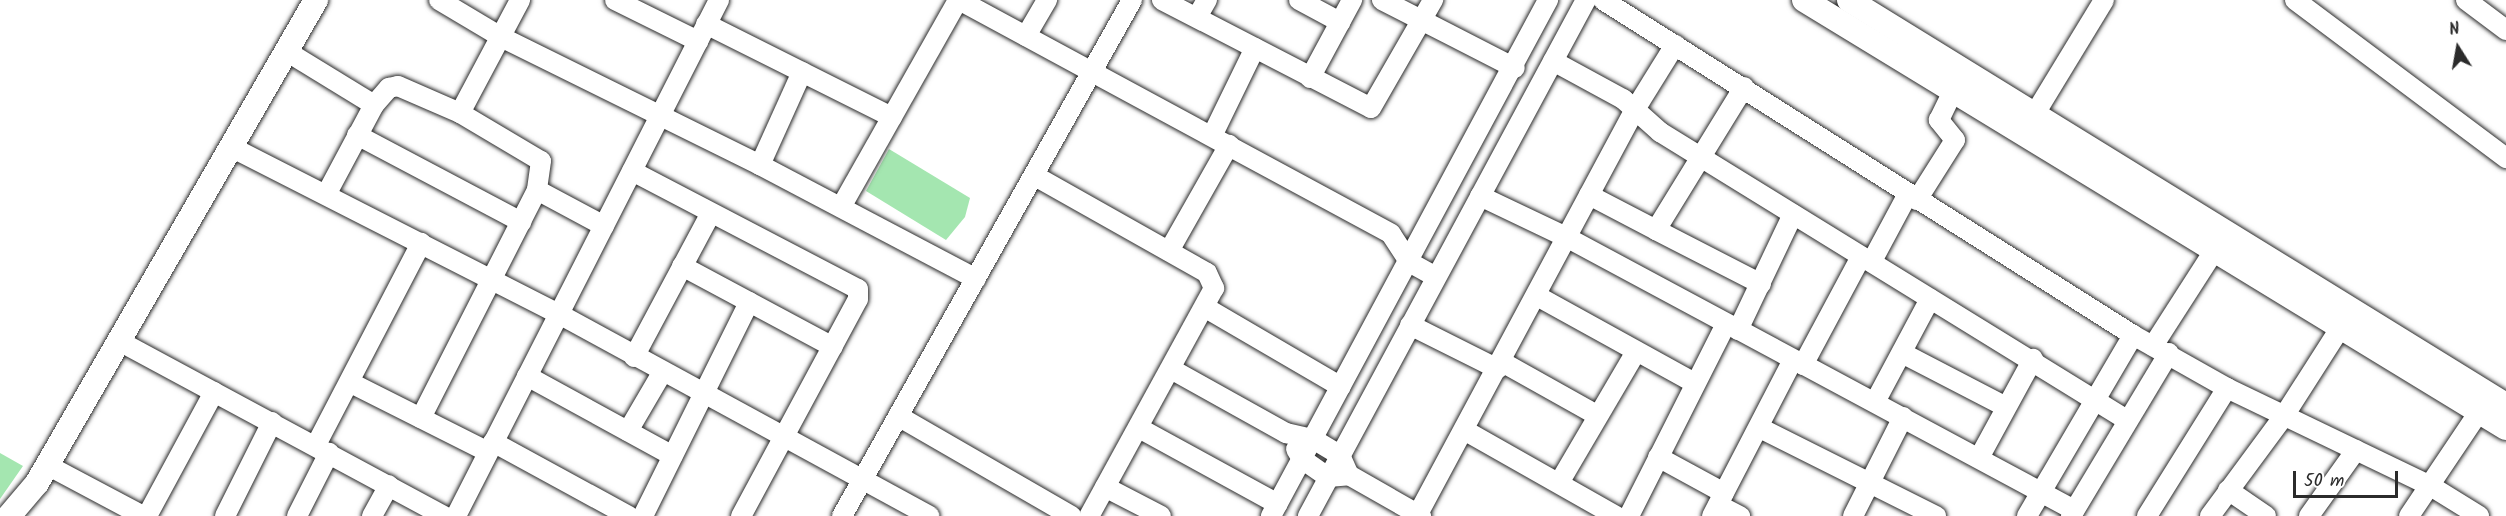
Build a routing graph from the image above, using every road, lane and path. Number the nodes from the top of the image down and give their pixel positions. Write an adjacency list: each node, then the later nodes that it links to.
1 (316, 0): 31 (main road)
2 (439, 0): 27 (street)
3 (520, 0): 27 (street)
4 (615, 0): 26 (street)
5 (719, 0): 26 (street)
6 (958, 0): 28 (street); 43 (street)
7 (1047, 0): 28 (street)
8 (1132, 0): 35 (street)
9 (1162, 0): 22 (street)
10 (1299, 0): 24 (street)
11 (1352, 0): 24 (street)
12 (1382, 0): 23 (street)
13 (1433, 0): 23 (street)
14 (1548, 0): 33 (street)
15 (1586, 0): 32 (street)
16 (1603, 0): 29 (street)
17 (1804, 0): 38 (main road)
18 (1849, 0): 41 (main road)
19 (2104, 0): 41 (street)
20 (2295, 0): 49 (street)
21 (2466, 0): 25 (street)
22 (1202, 8): 30 (street)
23 (1422, 19): 33 (street); 36 (street)
24 (1340, 22): 36 (street)
25 (2506, 30)
26 (702, 32): 34 (street); 44 (street)
27 (501, 36): 42 (street); 44 (street)
28 (1026, 36): 35 (street)
29 (1675, 45): 37 (street); 40 (street)
30 (1255, 48): 36 (street); 46 (street)
31 (286, 51): 39 (street); 47 (main road)
32 (1553, 61): 40 (street); 55 (street)
33 (1515, 68): 65 (street)
34 (802, 72): 43 (street); 50 (street)
35 (1092, 72): 46 (street); 52 (street)
36 (1310, 78)
37 (1744, 87): 48 (street); 57 (street)
38 (1953, 91): 57 (street); 70 (main road)
39 (374, 105): 42 (street); 45 (street)
40 (1634, 111): 48 (street); 56 (street)
41 (2036, 112): 107 (main road)
42 (460, 113): 53 (street)
43 (892, 117): 58 (street)
44 (662, 118): 50 (street); 51 (street)
45 (357, 135): 54 (street); 61 (street)
46 (1220, 141): 64 (street); 69 (street)
47 (231, 147): 54 (street); 87 (main road)
48 (1700, 154): 60 (street); 63 (street)
49 (2506, 158)
50 (760, 165): 58 (street)
51 (632, 171): 59 (street); 62 (street)
52 (1035, 176): 69 (street); 75 (street)
53 (537, 190): 61 (street); 62 (street)
54 (327, 193): 67 (street)
55 (1480, 195): 66 (street); 68 (street)
56 (1589, 195): 63 (street); 66 (street)
57 (1913, 197): 71 (street); 86 (street)
58 (841, 207): 75 (street)
59 (711, 213): 73 (street); 88 (street)
60 (1793, 214): 71 (street); 77 (street)
61 (521, 222): 76 (street)
62 (604, 225): 82 (street)
63 (1656, 230): 77 (street)
64 (1391, 234): 65 (street); 72 (street)
65 (1425, 234): 68 (street); 72 (street)
66 (1566, 237): 78 (street); 84 (street)
67 (421, 243): 76 (street); 100 (street)
68 (1453, 247): 74 (street)
69 (1169, 251): 81 (street)
70 (2214, 251): 85 (main road); 89 (street)
71 (1866, 259): 79 (street); 94 (street)
72 (1409, 262): 74 (street); 101 (street)
73 (682, 266): 80 (street); 92 (street)
74 (1436, 277): 83 (street)
75 (976, 279): 111 (street)
76 (492, 281): 82 (street); 114 (street)
77 (1761, 284): 84 (street)
78 (1537, 296): 90 (street); 95 (street)
79 (1930, 299): 91 (street); 93 (street)
80 (749, 302): 88 (street); 104 (street)
81 (1206, 308): 96 (street); 101 (street)
82 (559, 314): 92 (street); 98 (street)
83 (1410, 325): 95 (street); 128 (street)
84 (1732, 327): 94 (street); 99 (street)
85 (2341, 327): 109 (main road); 112 (street)
86 (2133, 335): 89 (street); 105 (street)
87 (119, 341): 103 (street); 133 (main road)
88 (833, 347): 123 (street)
89 (2161, 349): 102 (street); 115 (street)
90 (1636, 352): 99 (street); 110 (street)
91 (1902, 353): 106 (street); 108 (street)
92 (634, 357): 97 (street)
93 (2033, 359): 105 (street); 108 (street)
94 (1798, 363): 106 (street); 118 (street)
95 (1500, 365): 110 (street); 120 (street)
96 (1171, 369): 117 (street); 122 (street)
97 (663, 371): 104 (street); 121 (street)
98 (527, 376): 121 (street); 125 (street)
99 (1693, 382): 130 (street)
100 (351, 383): 114 (street); 126 (street)
101 (1341, 387): 124 (street)
102 (2227, 388): 112 (street); 171 (street)
103 (214, 392): 116 (street); 150 (street)
104 (704, 394): 123 (street); 129 (street)
105 (2096, 399): 115 (street); 143 (street)
106 (1875, 402): 113 (street)
107 (2506, 405)
108 (2006, 407): 131 (street)
109 (2479, 412): 119 (main road); 140 (street)
110 (1597, 415): 138 (street)
111 (898, 416): 136 (street); 161 (street)
112 (2284, 416): 127 (street); 142 (street)
113 (1902, 417): 131 (street); 137 (street)
114 (421, 418): 125 (street)
115 (2127, 420): 146 (street)
116 (272, 422): 126 (street); 151 (street)
117 (1139, 428): 141 (street); 145 (street)
118 (1760, 428): 137 (street); 144 (street)
119 (2506, 428)
120 (1464, 430): 138 (street); 147 (street)
121 (628, 431): 129 (street)
122 (1286, 434): 124 (street); 132 (street)
123 (782, 435): 136 (street); 158 (street)
124 (1313, 439): 128 (street); 132 (street)
125 (491, 447): 155 (street); 156 (street)
126 (322, 449): 139 (street); 152 (street)
127 (2356, 450): 140 (street); 174 (street)
128 (1340, 455): 134 (street); 135 (street)
129 (674, 456): 157 (street)
130 (1658, 457): 144 (street); 166 (street)
131 (1979, 458): 143 (street)
132 (1302, 459): 135 (street); 145 (street)
133 (42, 474): 148 (main road); 149 (main road); 150 (street)
134 (1349, 475): 135 (street); 147 (street)
135 (1328, 477): 164 (street)
136 (863, 480): 159 (street); 160 (street)
137 (1869, 482): 168 (street); 169 (street)
138 (1559, 483): 165 (street)
139 (388, 485): 153 (street); 154 (street)
140 (2429, 485): 175 (street); 176 (street)
141 (1105, 488): 162 (street); 163 (street)
142 (2228, 490): 172 (street); 173 (street)
143 (2039, 492): 146 (street); 170 (street)
144 (1718, 504): 167 (street)
145 (1274, 510)
146 (2072, 513)
147 (1419, 515)
148 (9, 516)
149 (26, 516)
150 (145, 516)
151 (225, 516)
152 (297, 516)
153 (372, 516)
154 (444, 516)
155 (456, 516)
156 (630, 516)
157 (644, 516)
158 (741, 516)
159 (842, 516)
160 (930, 516)
161 (1071, 516)
162 (1089, 516)
163 (1161, 516)
164 (1308, 516)
165 (1616, 516)
166 (1629, 516)
167 (1740, 516)
168 (1853, 516)
169 (1936, 516)
170 (2028, 516)
171 (2147, 516)
172 (2210, 516)
173 (2266, 516)
174 (2309, 516)
175 (2409, 516)
176 (2479, 516)

